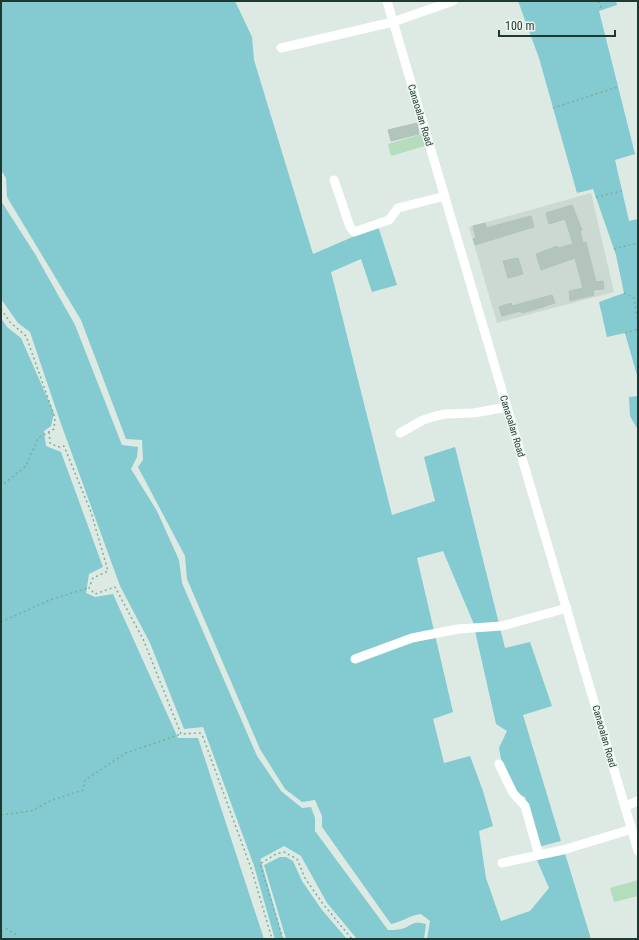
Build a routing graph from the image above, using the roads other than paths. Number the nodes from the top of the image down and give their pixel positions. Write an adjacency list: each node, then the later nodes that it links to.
1 (387, 1): 3 (street, Canaoalan Road)
2 (453, 1): 3 (street)
3 (393, 22): 4 (street); 6 (street, Canaoalan Road)
4 (281, 48)
5 (334, 180): 6 (street)
6 (445, 196): 7 (street, Canaoalan Road)
7 (507, 407): 8 (street); 9 (street, Canaoalan Road)
8 (400, 433)
9 (567, 608): 10 (street); 13 (street, Canaoalan Road)
10 (355, 659)
11 (499, 764): 16 (street)
12 (638, 801): 13 (street)
13 (626, 806): 14 (street, Canaoalan Road)
14 (632, 829): 15 (street, Canaoalan Road); 16 (street)
15 (638, 851)
16 (539, 855): 17 (street)
17 (502, 863)

